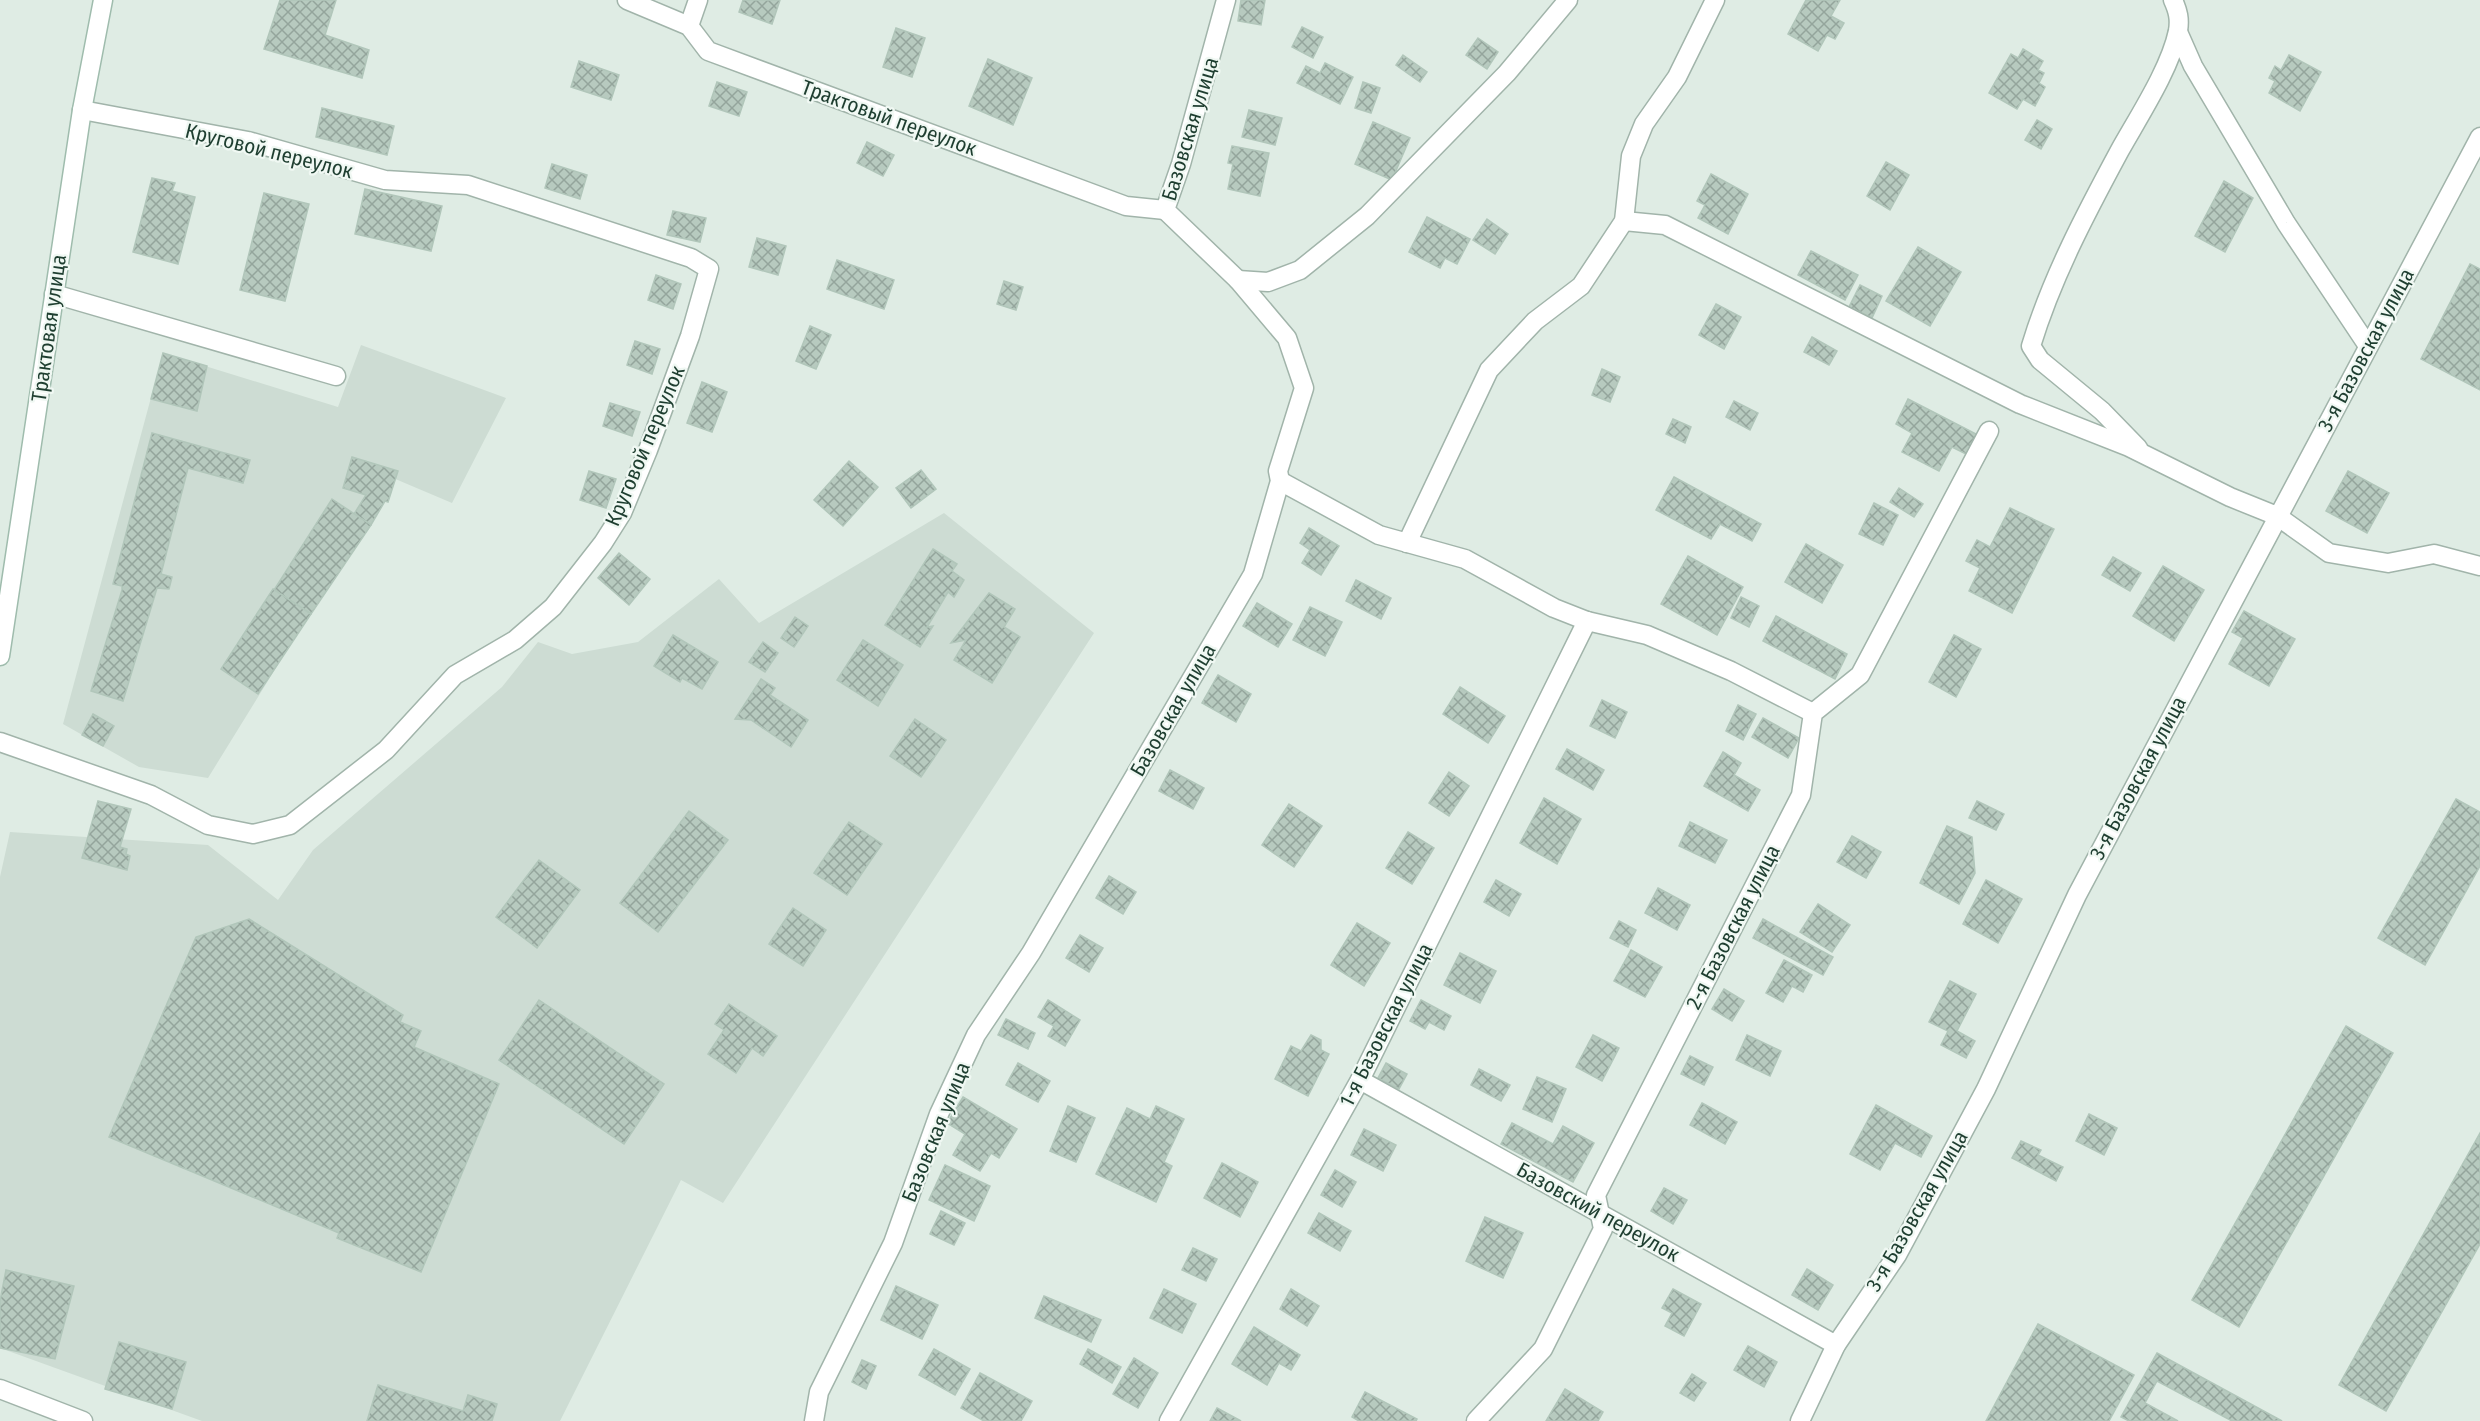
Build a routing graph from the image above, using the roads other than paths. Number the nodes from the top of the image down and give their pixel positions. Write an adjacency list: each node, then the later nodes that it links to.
1 (102, 0): 10 (street, Трактовая улица)
2 (627, 0): 8 (street)
3 (698, 0): 8 (street)
4 (1227, 0): 12 (street, Базовская улица)
5 (1568, 0): 14 (street)
6 (1715, 0): 13 (street)
7 (2173, 0): 9 (street)
8 (690, 26): 12 (street, Трактовый переулок)
9 (2178, 32): 16 (street); 19 (street)
10 (82, 110): 15 (street, Трактовая улица); 27 (street, Круговой переулок)
11 (2480, 137): 16 (street, 3-я Базовская улица)
12 (1165, 210): 14 (street, Базовская улица)
13 (1624, 221): 19 (street); 22 (street)
14 (1238, 280): 20 (street, Базовская улица)
15 (54, 294): 17 (street); 25 (street, Трактовая улица)
16 (2368, 345): 21 (street, 3-я Базовская улица)
17 (336, 376)
18 (1989, 431): 26 (street)
19 (2145, 455): 21 (street)
20 (1279, 476): 22 (street); 33 (street, Базовская улица)
21 (2277, 516): 23 (street); 30 (street, 3-я Базовская улица)
22 (1407, 543): 24 (street)
23 (2480, 566)
24 (1587, 621): 26 (street); 28 (street, 1-я Базовская улица)
25 (0, 656)
26 (1813, 713): 29 (street, 2-я Базовская улица)
27 (0, 742)
28 (1360, 1080): 29 (street, Базовский переулок); 34 (street, 1-я Базовская улица)
29 (1599, 1213): 30 (street, Базовский переулок); 35 (street, 2-я Базовская улица)
30 (1836, 1345): 36 (street, 3-я Базовская улица)
31 (0, 1389): 32 (street)
32 (83, 1421)
33 (814, 1421)
34 (1169, 1421)
35 (1476, 1421)
36 (1800, 1421)

